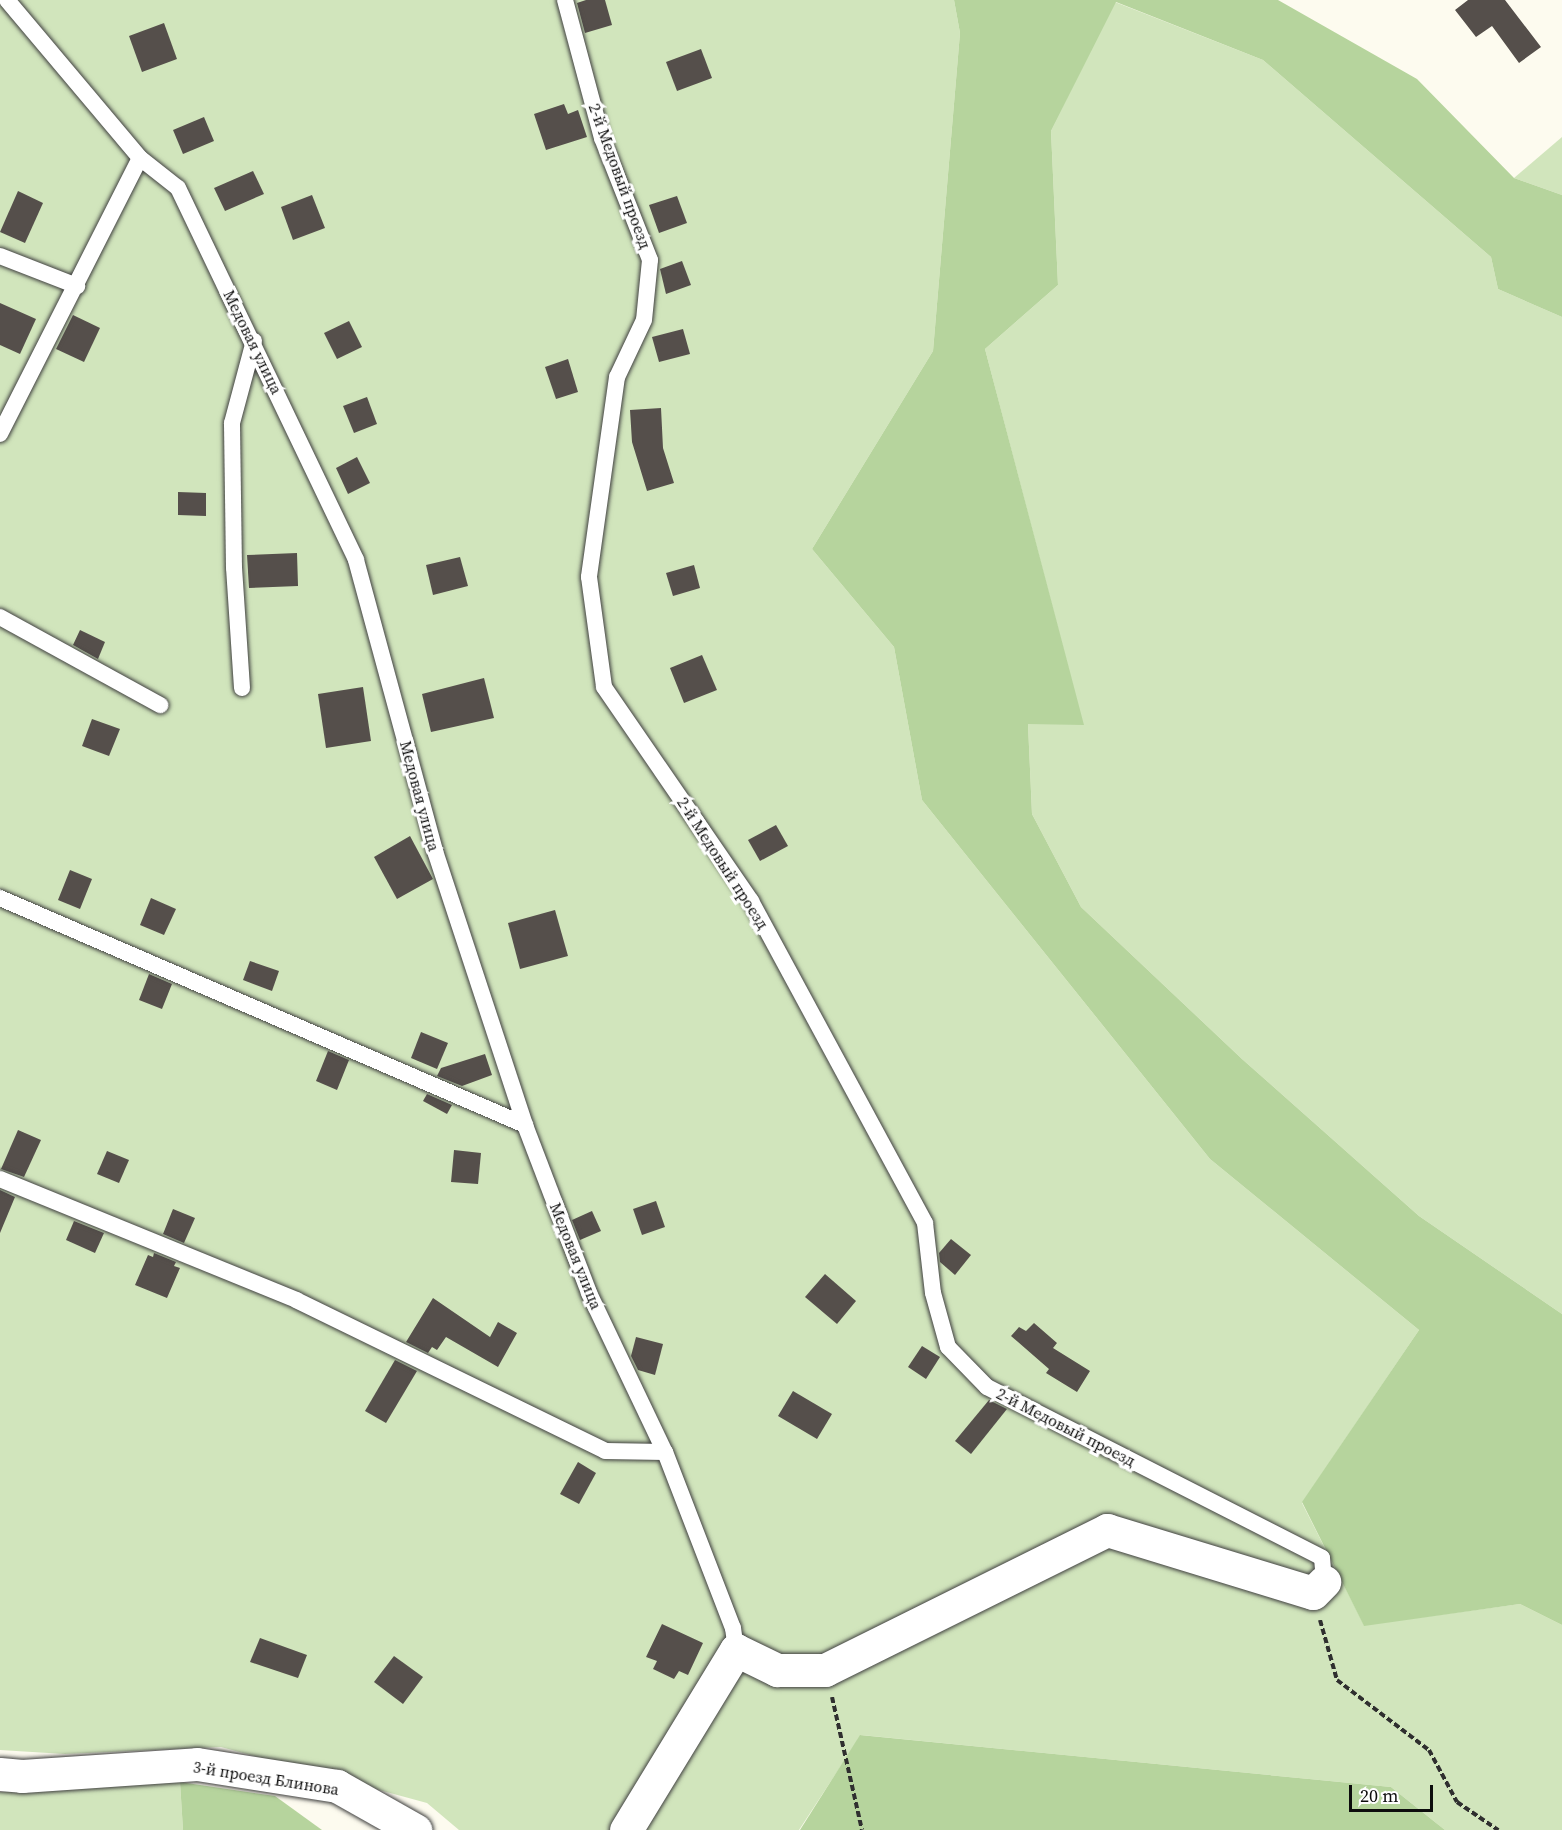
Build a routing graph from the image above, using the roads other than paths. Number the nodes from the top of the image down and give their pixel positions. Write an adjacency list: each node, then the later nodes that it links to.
1 (7, 0): 3 (lane, Медовая улица)
2 (565, 0): 15 (lane, 2-й Медовый проезд)
3 (140, 158): 5 (lane); 6 (lane, Медовая улица)
4 (0, 256): 5 (lane)
5 (77, 286): 7 (lane)
6 (254, 341): 9 (lane); 12 (lane, Медовая улица)
7 (0, 434)
8 (0, 617): 10 (lane)
9 (242, 688)
10 (160, 705)
11 (0, 898): 12 (lane)
12 (525, 1125): 14 (lane, Медовая улица)
13 (0, 1179): 14 (lane)
14 (665, 1452): 16 (lane, Медовая улица)
15 (1318, 1587): 16 (street)
16 (736, 1650): 19 (street)
17 (0, 1774): 18 (street, 3-й проезд Блинова)
18 (415, 1830)
19 (626, 1830)

